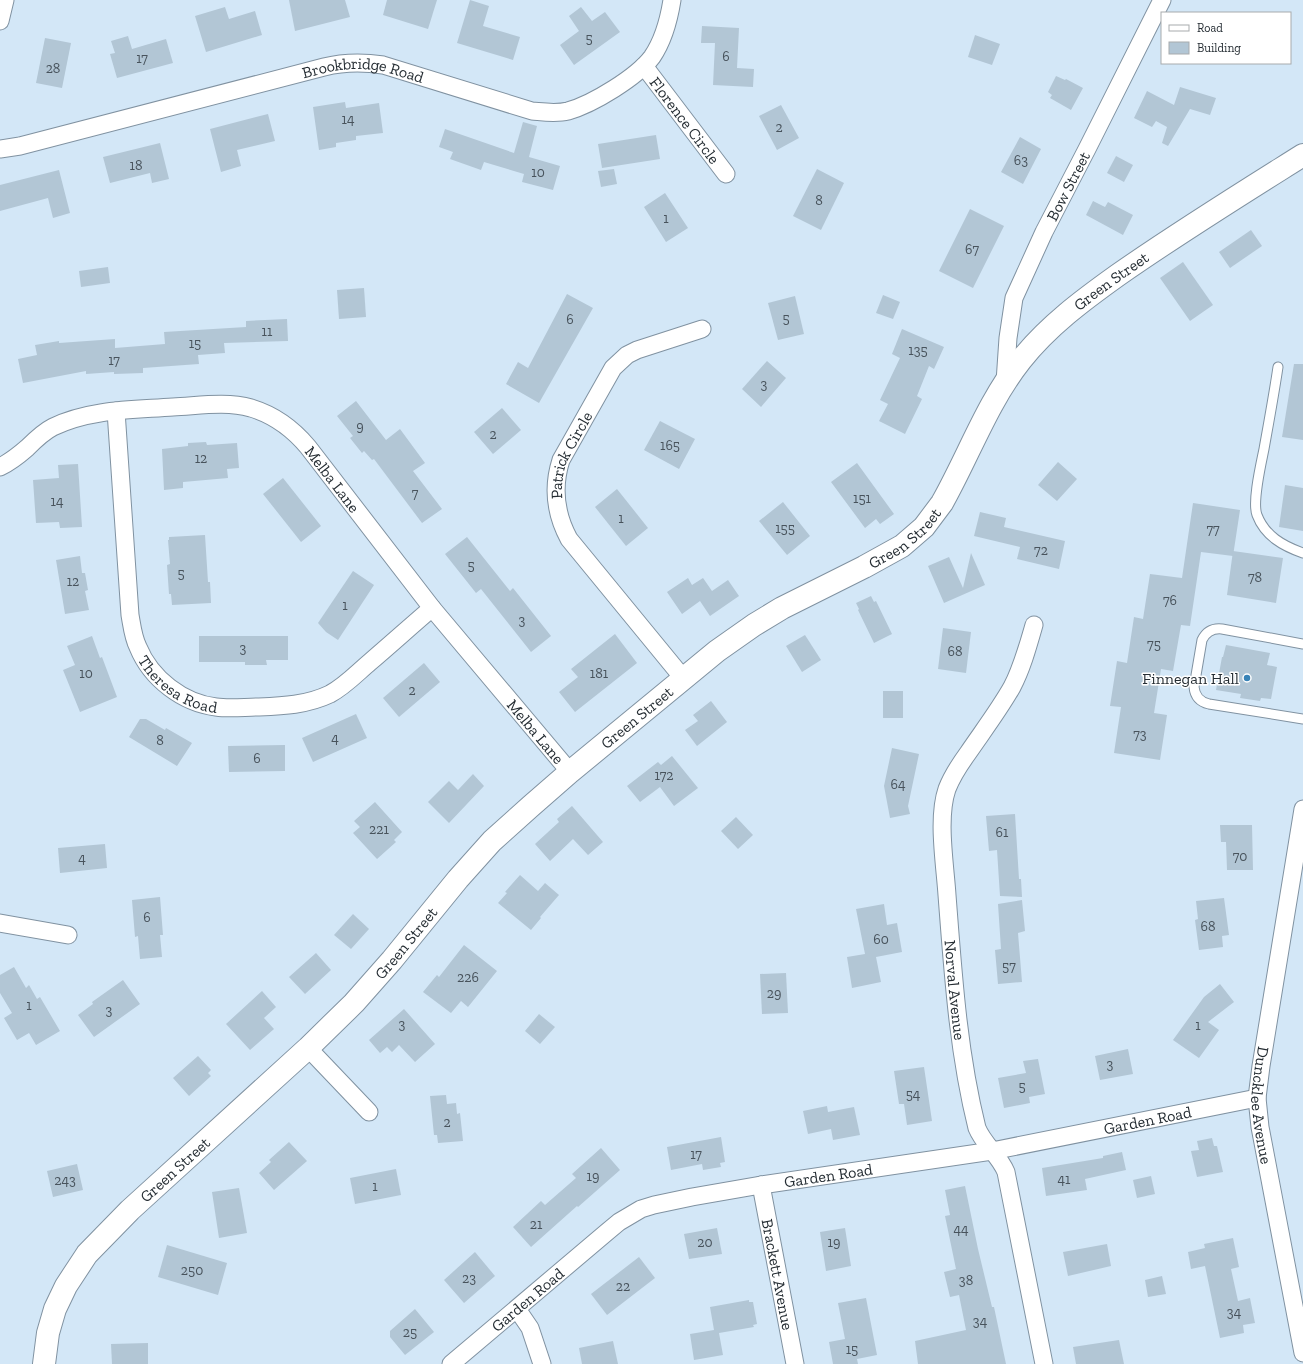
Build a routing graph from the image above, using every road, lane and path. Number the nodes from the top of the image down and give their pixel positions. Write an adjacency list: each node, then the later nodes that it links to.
1 (5, 0): 4 (street)
2 (672, 0): 5 (street, Brookbridge Road)
3 (1162, 0): 11 (street, Bow Street)
4 (0, 21)
5 (644, 66): 6 (street, Brookbridge Road); 8 (street, Florence Circle)
6 (0, 149)
7 (1303, 155): 11 (street, Green Street)
8 (726, 174)
9 (702, 329): 18 (street, Patrick Circle)
10 (1278, 367): 14 (lane)
11 (1005, 382): 18 (street, Green Street)
12 (116, 411): 13 (street, Melba Lane); 15 (street, Melba Lane); 15 (street, Theresa Road)
13 (0, 467)
14 (1303, 553)
15 (432, 608): 20 (street, Melba Lane)
16 (1034, 625): 27 (street, Norval Avenue)
17 (1303, 644): 19 (lane)
18 (683, 678): 20 (street, Green Street)
19 (1303, 719)
20 (570, 772): 24 (street, Green Street)
21 (1303, 809): 25 (street, Duncklee Avenue)
22 (0, 923): 23 (street)
23 (68, 935)
24 (308, 1048): 26 (street); 31 (street, Green Street)
25 (1257, 1098): 27 (street, Garden Road); 30 (street, Duncklee Avenue)
26 (369, 1112)
27 (992, 1151): 28 (street, Garden Road); 35 (street, Norval Avenue)
28 (760, 1186): 29 (street, Garden Road); 34 (street, Brackett Avenue)
29 (517, 1308): 32 (street, Garden Road); 33 (street)
30 (1303, 1352)
31 (44, 1364)
32 (451, 1364)
33 (542, 1364)
34 (794, 1364)
35 (1044, 1364)

